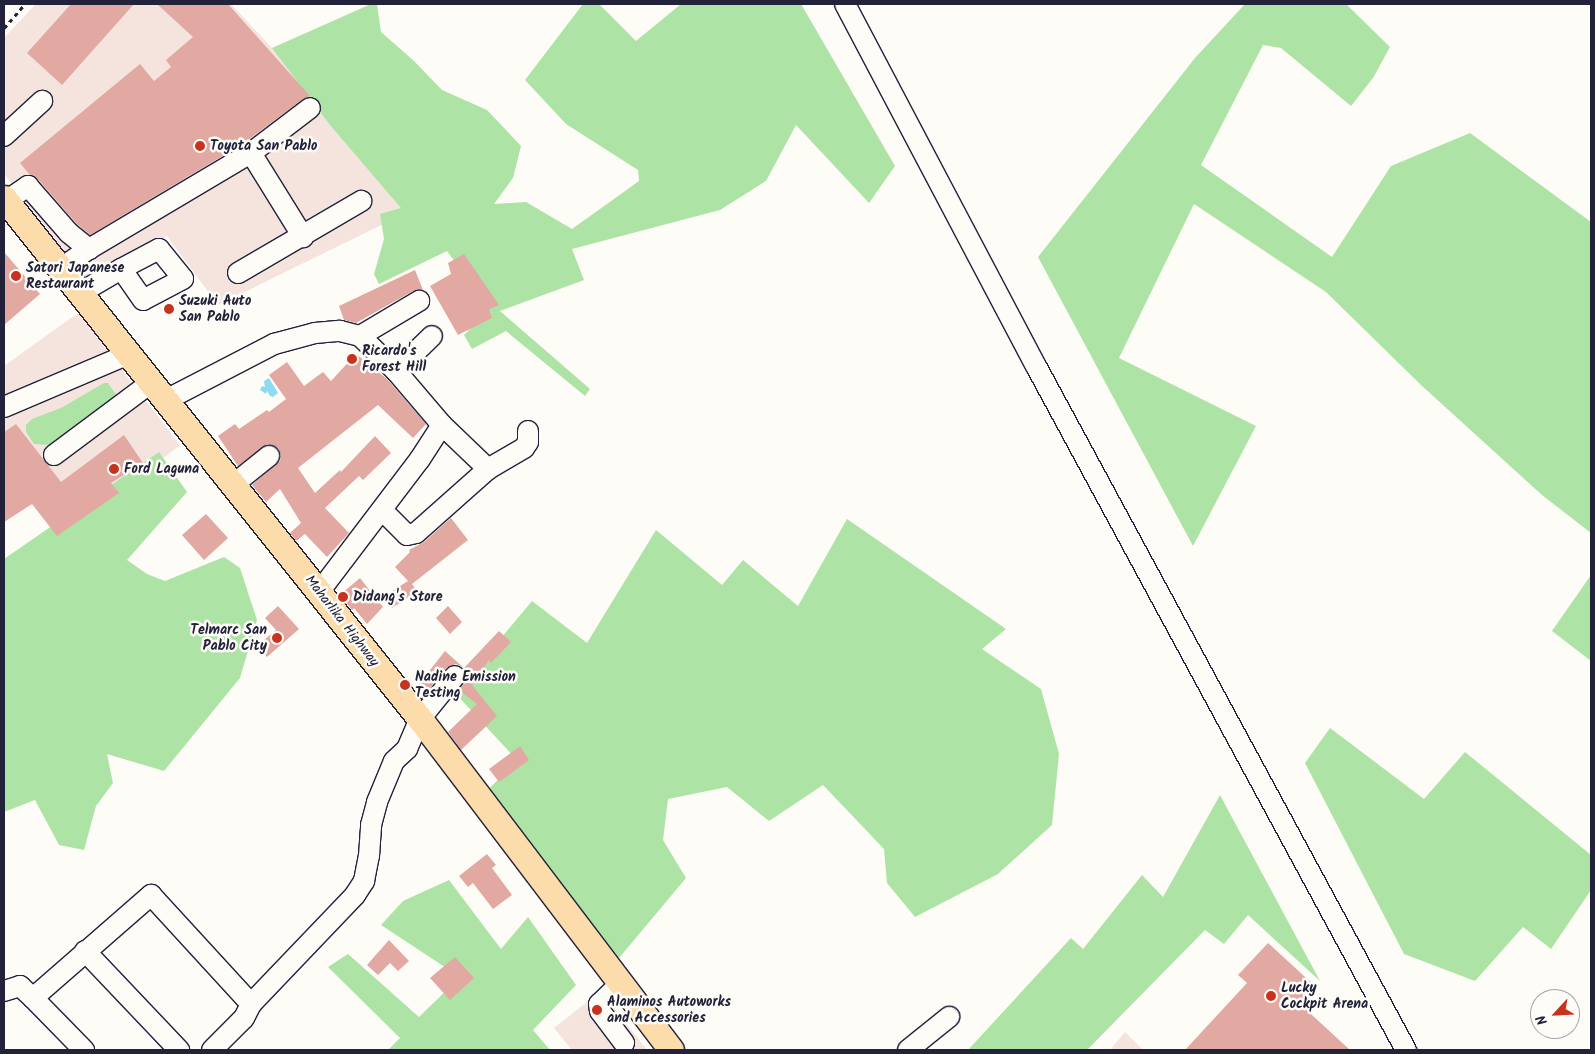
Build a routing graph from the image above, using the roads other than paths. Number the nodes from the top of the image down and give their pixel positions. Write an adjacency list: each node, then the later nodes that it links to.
1 (845, 4): 44 (street)
2 (42, 101): 4 (street)
3 (310, 108): 5 (street)
4 (4, 136)
5 (251, 153): 8 (street); 9 (street)
6 (5, 199): 9 (street); 10 (main road, Maharlika Highway)
7 (361, 202): 8 (street)
8 (303, 237): 12 (street)
9 (89, 249): 10 (street)
10 (60, 269): 13 (main road, Maharlika Highway)
11 (121, 269): 13 (street)
12 (238, 273)
13 (80, 293): 17 (main road, Maharlika Highway)
14 (419, 301): 15 (street)
15 (360, 336): 18 (street); 19 (street)
16 (432, 336): 18 (street)
17 (129, 354): 19 (main road, Maharlika Highway); 20 (street)
18 (396, 371): 21 (street)
19 (159, 391): 23 (street); 26 (main road, Maharlika Highway)
20 (4, 407)
21 (442, 425): 25 (street); 27 (street)
22 (528, 431): 25 (street)
23 (54, 455)
24 (269, 456): 26 (street)
25 (488, 469): 27 (street)
26 (234, 484): 28 (main road, Maharlika Highway)
27 (382, 510): 28 (street)
28 (319, 592): 30 (main road, Maharlika Highway)
29 (454, 676): 30 (street)
30 (420, 719): 32 (main road, Maharlika Highway); 35 (street)
31 (84, 951): 34 (street); 35 (street); 39 (street)
32 (621, 983): 37 (street); 42 (main road, Maharlika Highway)
33 (4, 991): 34 (street)
34 (33, 998): 38 (street)
35 (251, 1004): 40 (street); 41 (street)
36 (948, 1017): 43 (street)
37 (624, 1043)
38 (84, 1050)
39 (179, 1050)
40 (201, 1050)
41 (212, 1050)
42 (671, 1050)
43 (908, 1050)
44 (1406, 1050)

